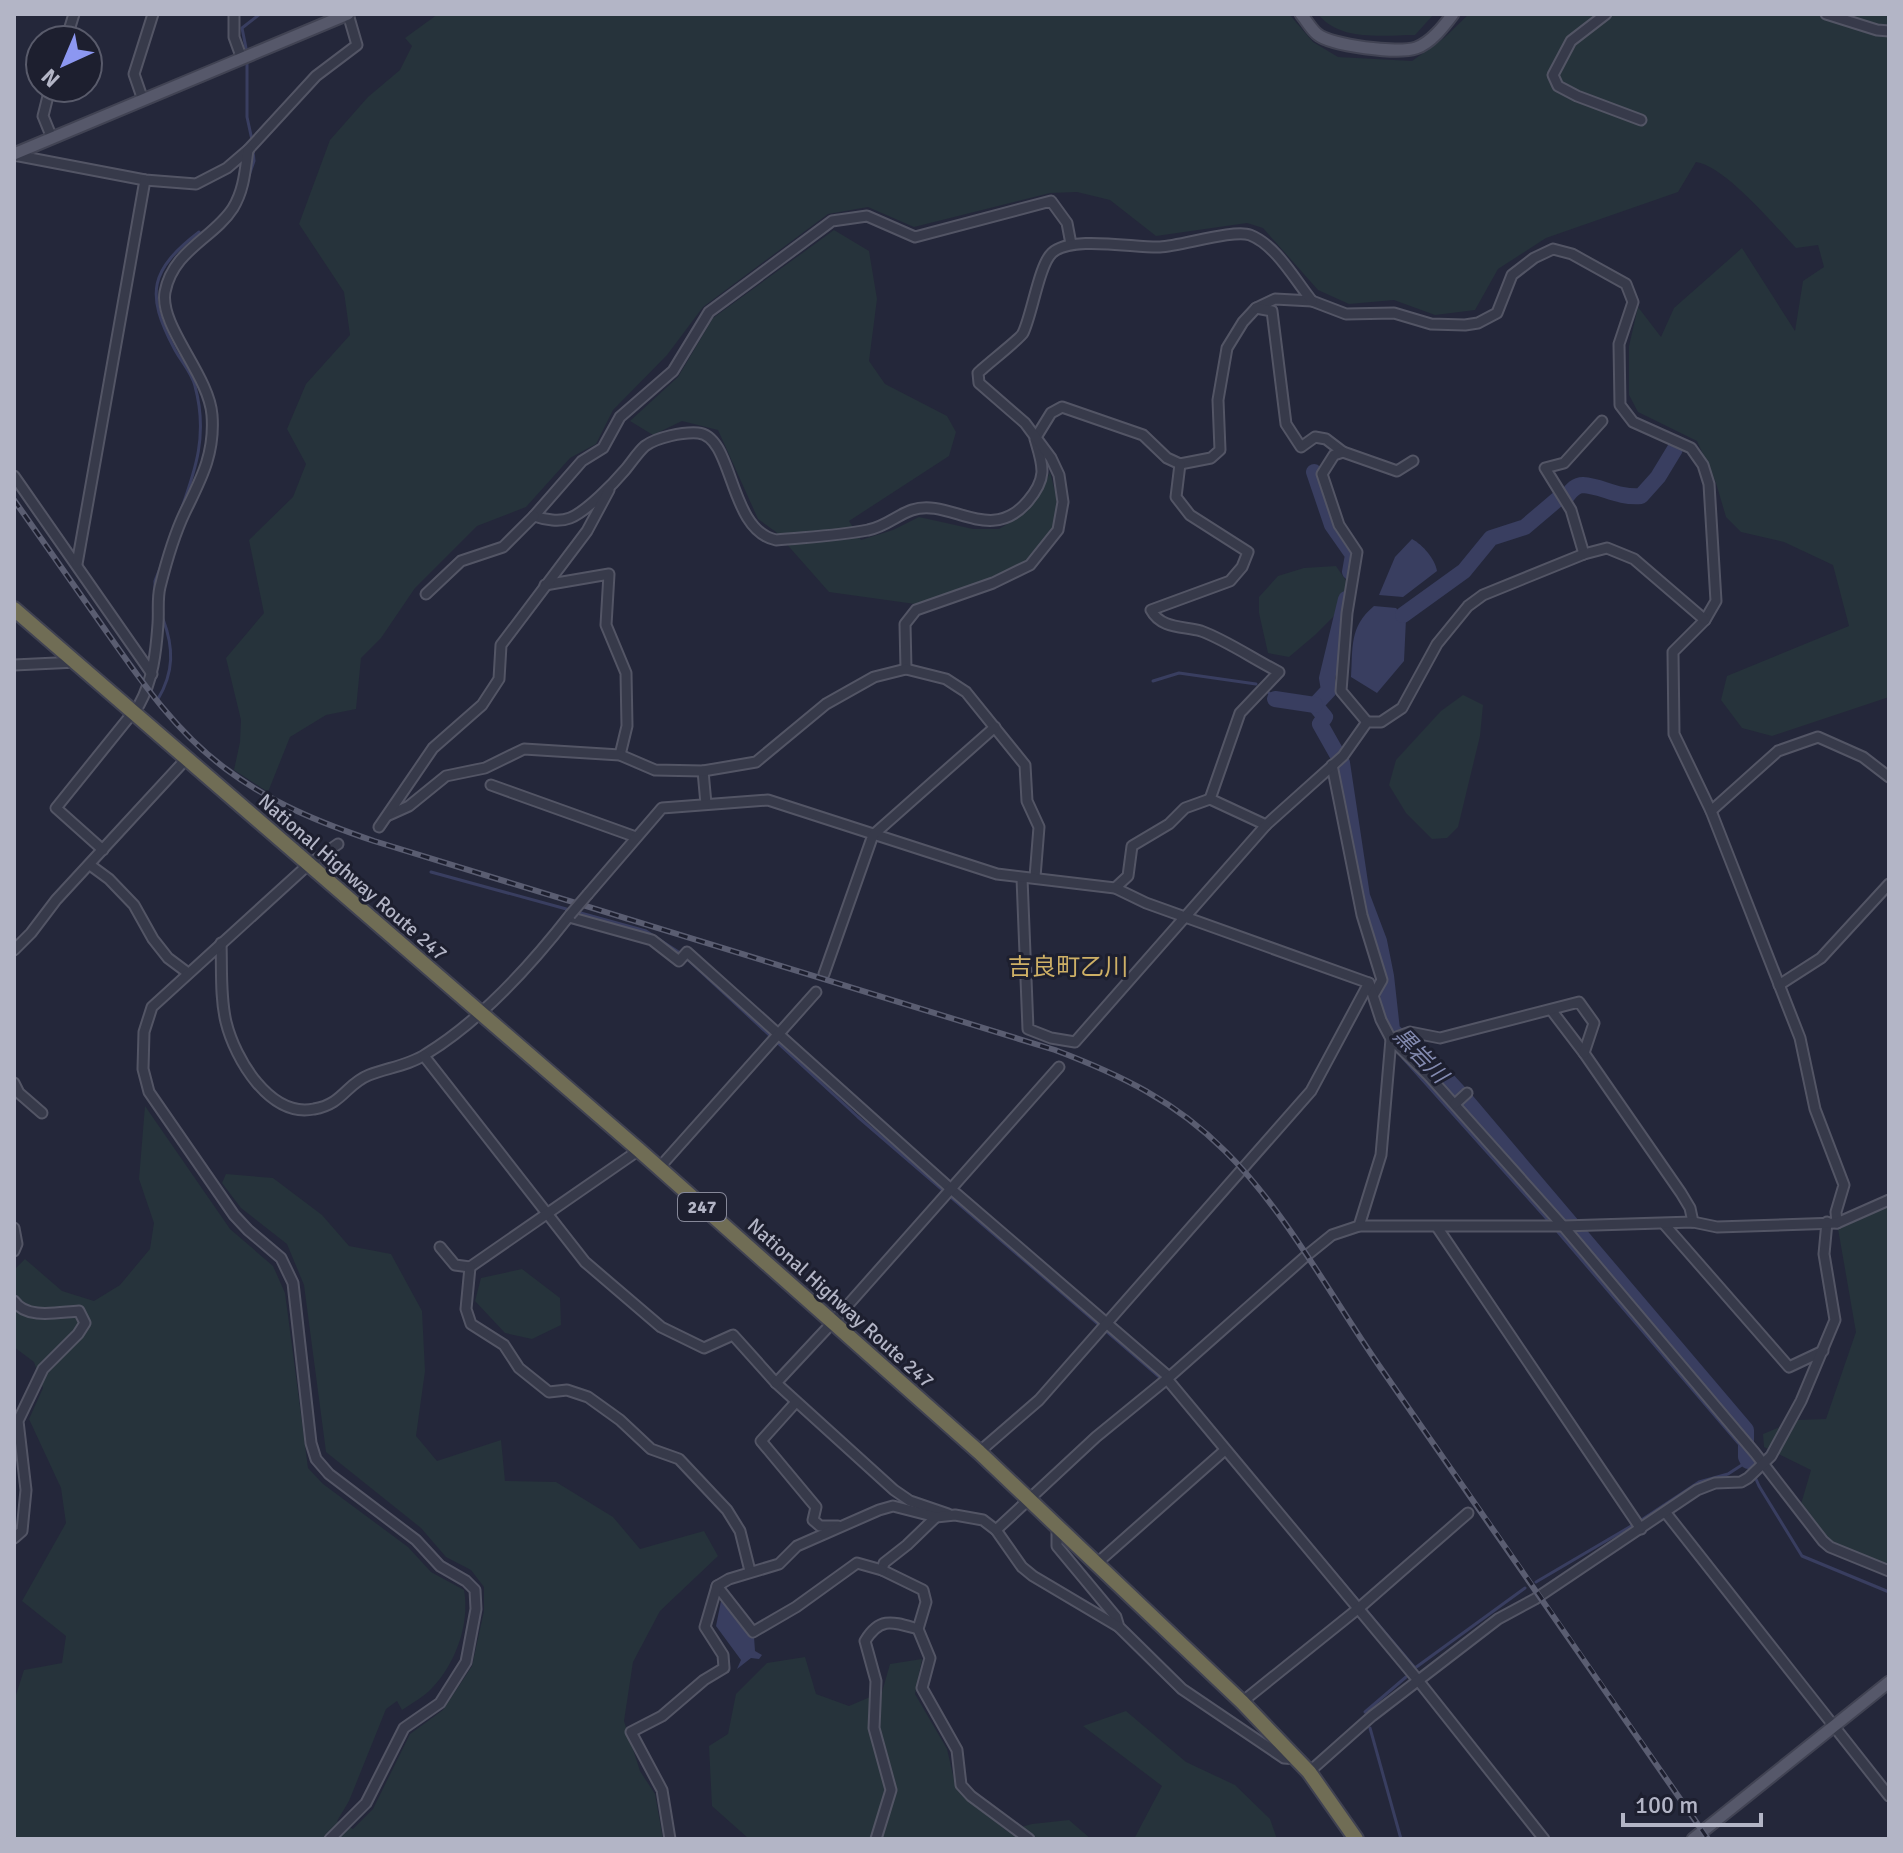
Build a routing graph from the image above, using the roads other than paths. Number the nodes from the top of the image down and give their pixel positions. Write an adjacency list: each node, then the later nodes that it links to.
1 (153, 14): 10 (street)
2 (348, 14): 9 (main road); 14 (street)
3 (1301, 14): 4 (main road)
4 (1453, 14)
5 (1606, 14): 12 (street)
6 (1826, 14): 8 (street)
7 (237, 15): 9 (street)
8 (1889, 31)
9 (247, 56): 10 (main road)
10 (143, 100): 13 (main road)
11 (46, 104): 13 (street)
12 (1641, 120)
13 (52, 138): 15 (main road)
14 (248, 150): 16 (street); 37 (street)
15 (14, 155): 16 (street)
16 (145, 180): 29 (street)
17 (1071, 244): 18 (street); 21 (street); 27 (street)
18 (1312, 301): 19 (street); 33 (street)
19 (1256, 308): 22 (street); 24 (street)
20 (1602, 421): 28 (street)
21 (1035, 439): 24 (street); 26 (street); 36 (street)
22 (1343, 452): 23 (street); 39 (street)
23 (1413, 461)
24 (1180, 464): 47 (street)
25 (14, 476): 29 (street)
26 (611, 487): 27 (street); 30 (street)
27 (534, 516): 31 (street)
28 (1584, 554): 33 (street); 39 (street)
29 (77, 564): 37 (street)
30 (545, 585): 41 (street); 50 (street)
31 (426, 594)
32 (14, 609): 34 (highway, National Highway Route 247 / 247)
33 (1705, 620): 49 (street)
34 (77, 662): 35 (street); 38 (highway, National Highway Route 247 / 247)
35 (14, 665)
36 (906, 669): 40 (street); 44 (street)
37 (152, 674): 38 (street)
38 (133, 712): 42 (highway, National Highway Route 247 / 247); 56 (street)
39 (1367, 722): 43 (street)
40 (995, 727): 53 (street); 59 (street)
41 (620, 755): 44 (street); 50 (street)
42 (187, 758): 56 (street); 58 (highway, National Highway Route 247 / 247)
43 (1333, 765): 51 (street); 72 (street)
44 (703, 771): 48 (street)
45 (1889, 777): 49 (street)
46 (491, 785): 54 (street)
47 (1210, 799): 51 (street); 62 (street)
48 (706, 804): 53 (street); 54 (street)
49 (1711, 811): 70 (street)
50 (389, 815): 52 (street)
51 (1266, 825): 64 (street)
52 (379, 827)
53 (873, 835): 60 (street); 68 (street)
54 (636, 837): 63 (street, bridge)
55 (338, 844): 58 (street)
56 (103, 850): 57 (street)
57 (90, 865): 66 (street); 67 (street)
58 (308, 865): 65 (street); 74 (highway, National Highway Route 247 / 247)
59 (1035, 877): 60 (street); 62 (street)
60 (1022, 878): 64 (street)
61 (1889, 884): 70 (street)
62 (1115, 888): 64 (street)
63 (569, 916): 74 (street); 75 (street)
64 (1185, 917): 69 (street)
65 (221, 943): 67 (street); 78 (street)
66 (14, 950)
67 (188, 973): 134 (street)
68 (824, 974)
69 (1369, 983): 72 (street); 101 (street)
70 (1779, 985): 90 (street)
71 (816, 992): 75 (street)
72 (1374, 994): 76 (street)
73 (1552, 1011): 76 (street); 77 (street); 77 (street)
74 (481, 1016): 78 (street); 84 (highway, National Highway Route 247 / 247)
75 (778, 1034): 85 (street); 86 (street)
76 (1391, 1038): 82 (street); 92 (street)
77 (1584, 1053): 89 (street)
78 (424, 1056): 88 (street)
79 (1059, 1067): 86 (street)
80 (14, 1083): 83 (street)
81 (1467, 1093): 82 (street)
82 (1455, 1104): 93 (street)
83 (42, 1113)
84 (639, 1150): 85 (highway, National Highway Route 247 / 247); 88 (street)
85 (659, 1168): 100 (highway, National Highway Route 247 / 247)
86 (951, 1189): 100 (street); 101 (street)
87 (1889, 1200): 90 (street)
88 (546, 1213): 98 (street); 104 (street)
89 (1693, 1222): 90 (street); 91 (street)
90 (1832, 1222): 102 (street)
91 (1664, 1224): 93 (street); 102 (street)
92 (1359, 1226): 94 (street); 103 (street)
93 (1563, 1226): 94 (street); 108 (street)
94 (1437, 1227): 116 (street)
95 (14, 1228): 97 (street)
96 (440, 1247): 98 (street)
97 (14, 1251)
98 (470, 1267): 121 (street)
99 (14, 1301): 118 (street)
100 (832, 1323): 104 (street); 107 (highway, National Highway Route 247 / 247)
101 (1107, 1324): 103 (street); 107 (street)
102 (1823, 1351): 108 (street)
103 (1166, 1380): 106 (street); 109 (street)
104 (776, 1383): 105 (street)
105 (796, 1402): 112 (street); 114 (street)
106 (1225, 1450): 119 (street); 124 (street)
107 (979, 1452): 109 (highway, National Highway Route 247 / 247)
108 (1760, 1466): 111 (street); 122 (street)
109 (1028, 1500): 115 (highway, National Highway Route 247 / 247); 117 (street)
110 (1468, 1513): 124 (street)
111 (1666, 1513): 116 (street); 130 (street)
112 (955, 1515): 113 (street); 117 (street)
113 (936, 1517): 114 (street); 120 (street)
114 (841, 1526): 121 (street)
115 (1057, 1527): 119 (highway, National Highway Route 247 / 247); 125 (street)
116 (1641, 1528): 127 (street)
117 (996, 1530): 125 (street)
118 (14, 1538)
119 (1096, 1564): 129 (highway, National Highway Route 247 / 247)
120 (882, 1570): 123 (street); 126 (street)
121 (750, 1571): 123 (street)
122 (1889, 1571)
123 (717, 1586): 135 (street)
124 (1358, 1609): 127 (street); 129 (street)
125 (1119, 1627): 131 (street)
126 (918, 1629): 136 (street); 137 (street)
127 (1417, 1679): 132 (street); 139 (street)
128 (1889, 1682): 130 (main road)
129 (1242, 1702): 131 (highway, National Highway Route 247 / 247)
130 (1833, 1727): 133 (street); 140 (main road)
131 (1297, 1759): 132 (highway, National Highway Route 247 / 247)
132 (1309, 1772): 138 (highway, National Highway Route 247 / 247)
133 (1889, 1796)
134 (330, 1839)
135 (670, 1839)
136 (876, 1839)
137 (1029, 1839)
138 (1356, 1839)
139 (1544, 1839)
140 (1693, 1839)

